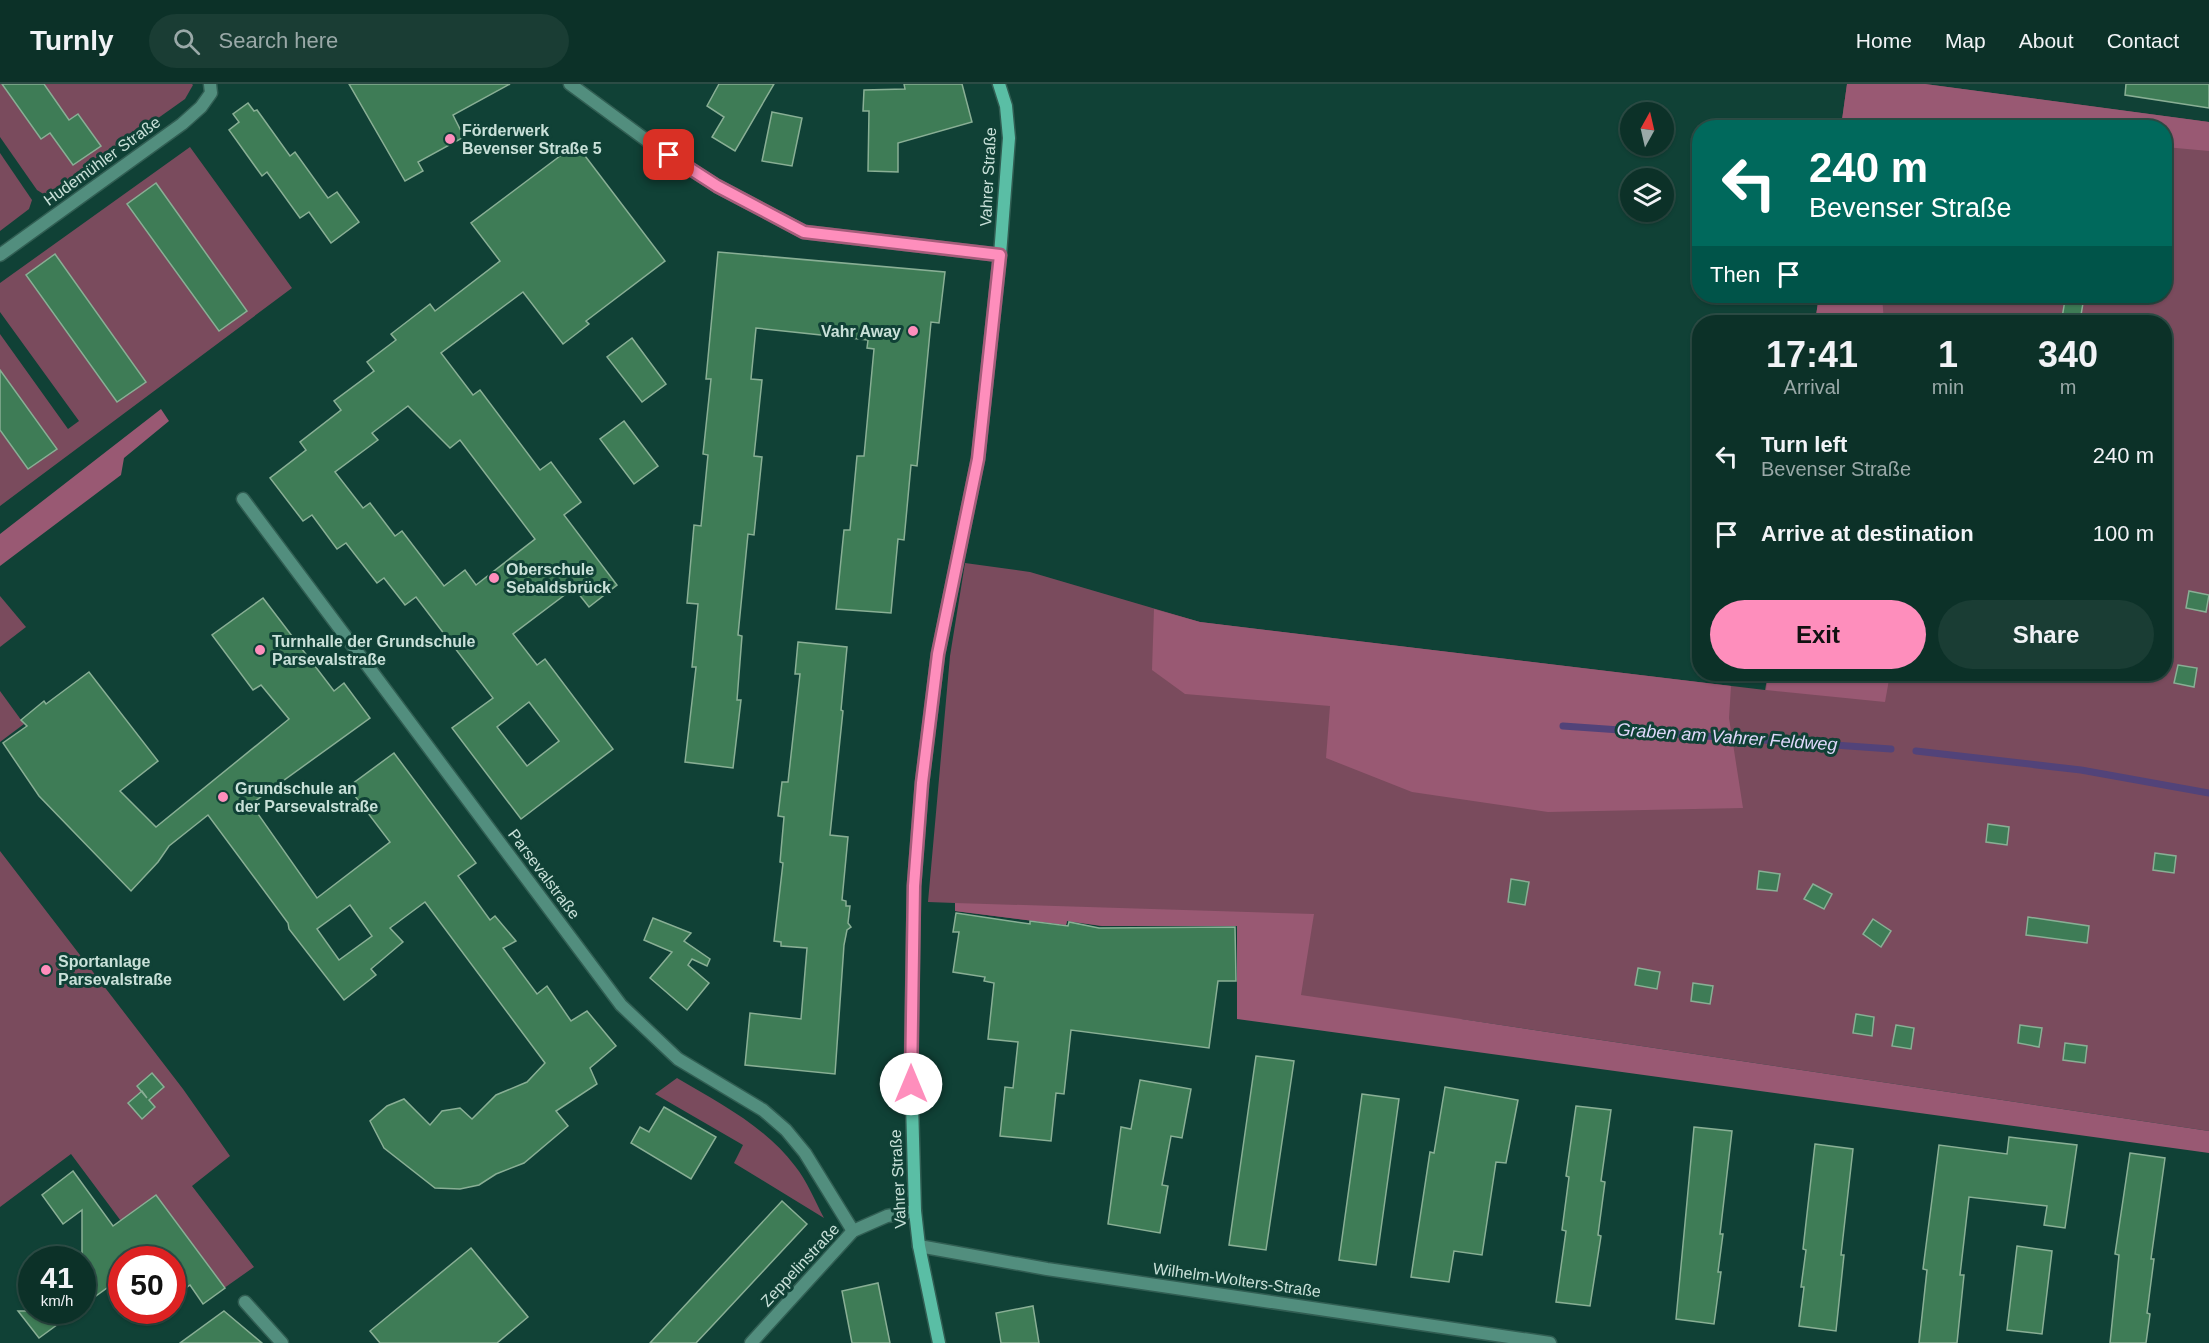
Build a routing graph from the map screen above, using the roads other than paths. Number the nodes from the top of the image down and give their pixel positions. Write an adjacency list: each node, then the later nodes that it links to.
1 (210, 84): 4 (street, Hudemühler Straße)
2 (570, 84): 5 (street)
3 (999, 84): 5 (main road, Vahrer Straße)
4 (0, 255)
5 (1000, 255): 7 (main road, Vahrer Straße)
6 (243, 499): 8 (street, Parsevalstraße)
7 (915, 1211): 8 (street, Zeppelinstraße); 9 (main road, Vahrer Straße)
8 (853, 1232): 13 (street, Zeppelinstraße)
9 (919, 1246): 11 (street, Wilhelm-Wolters-Straße); 14 (main road, Vahrer Straße)
10 (245, 1302): 12 (street)
11 (1489, 1339): 15 (street, Wilhelm-Wolters-Straße)
12 (282, 1343)
13 (751, 1343)
14 (939, 1343)
15 (1550, 1343)

